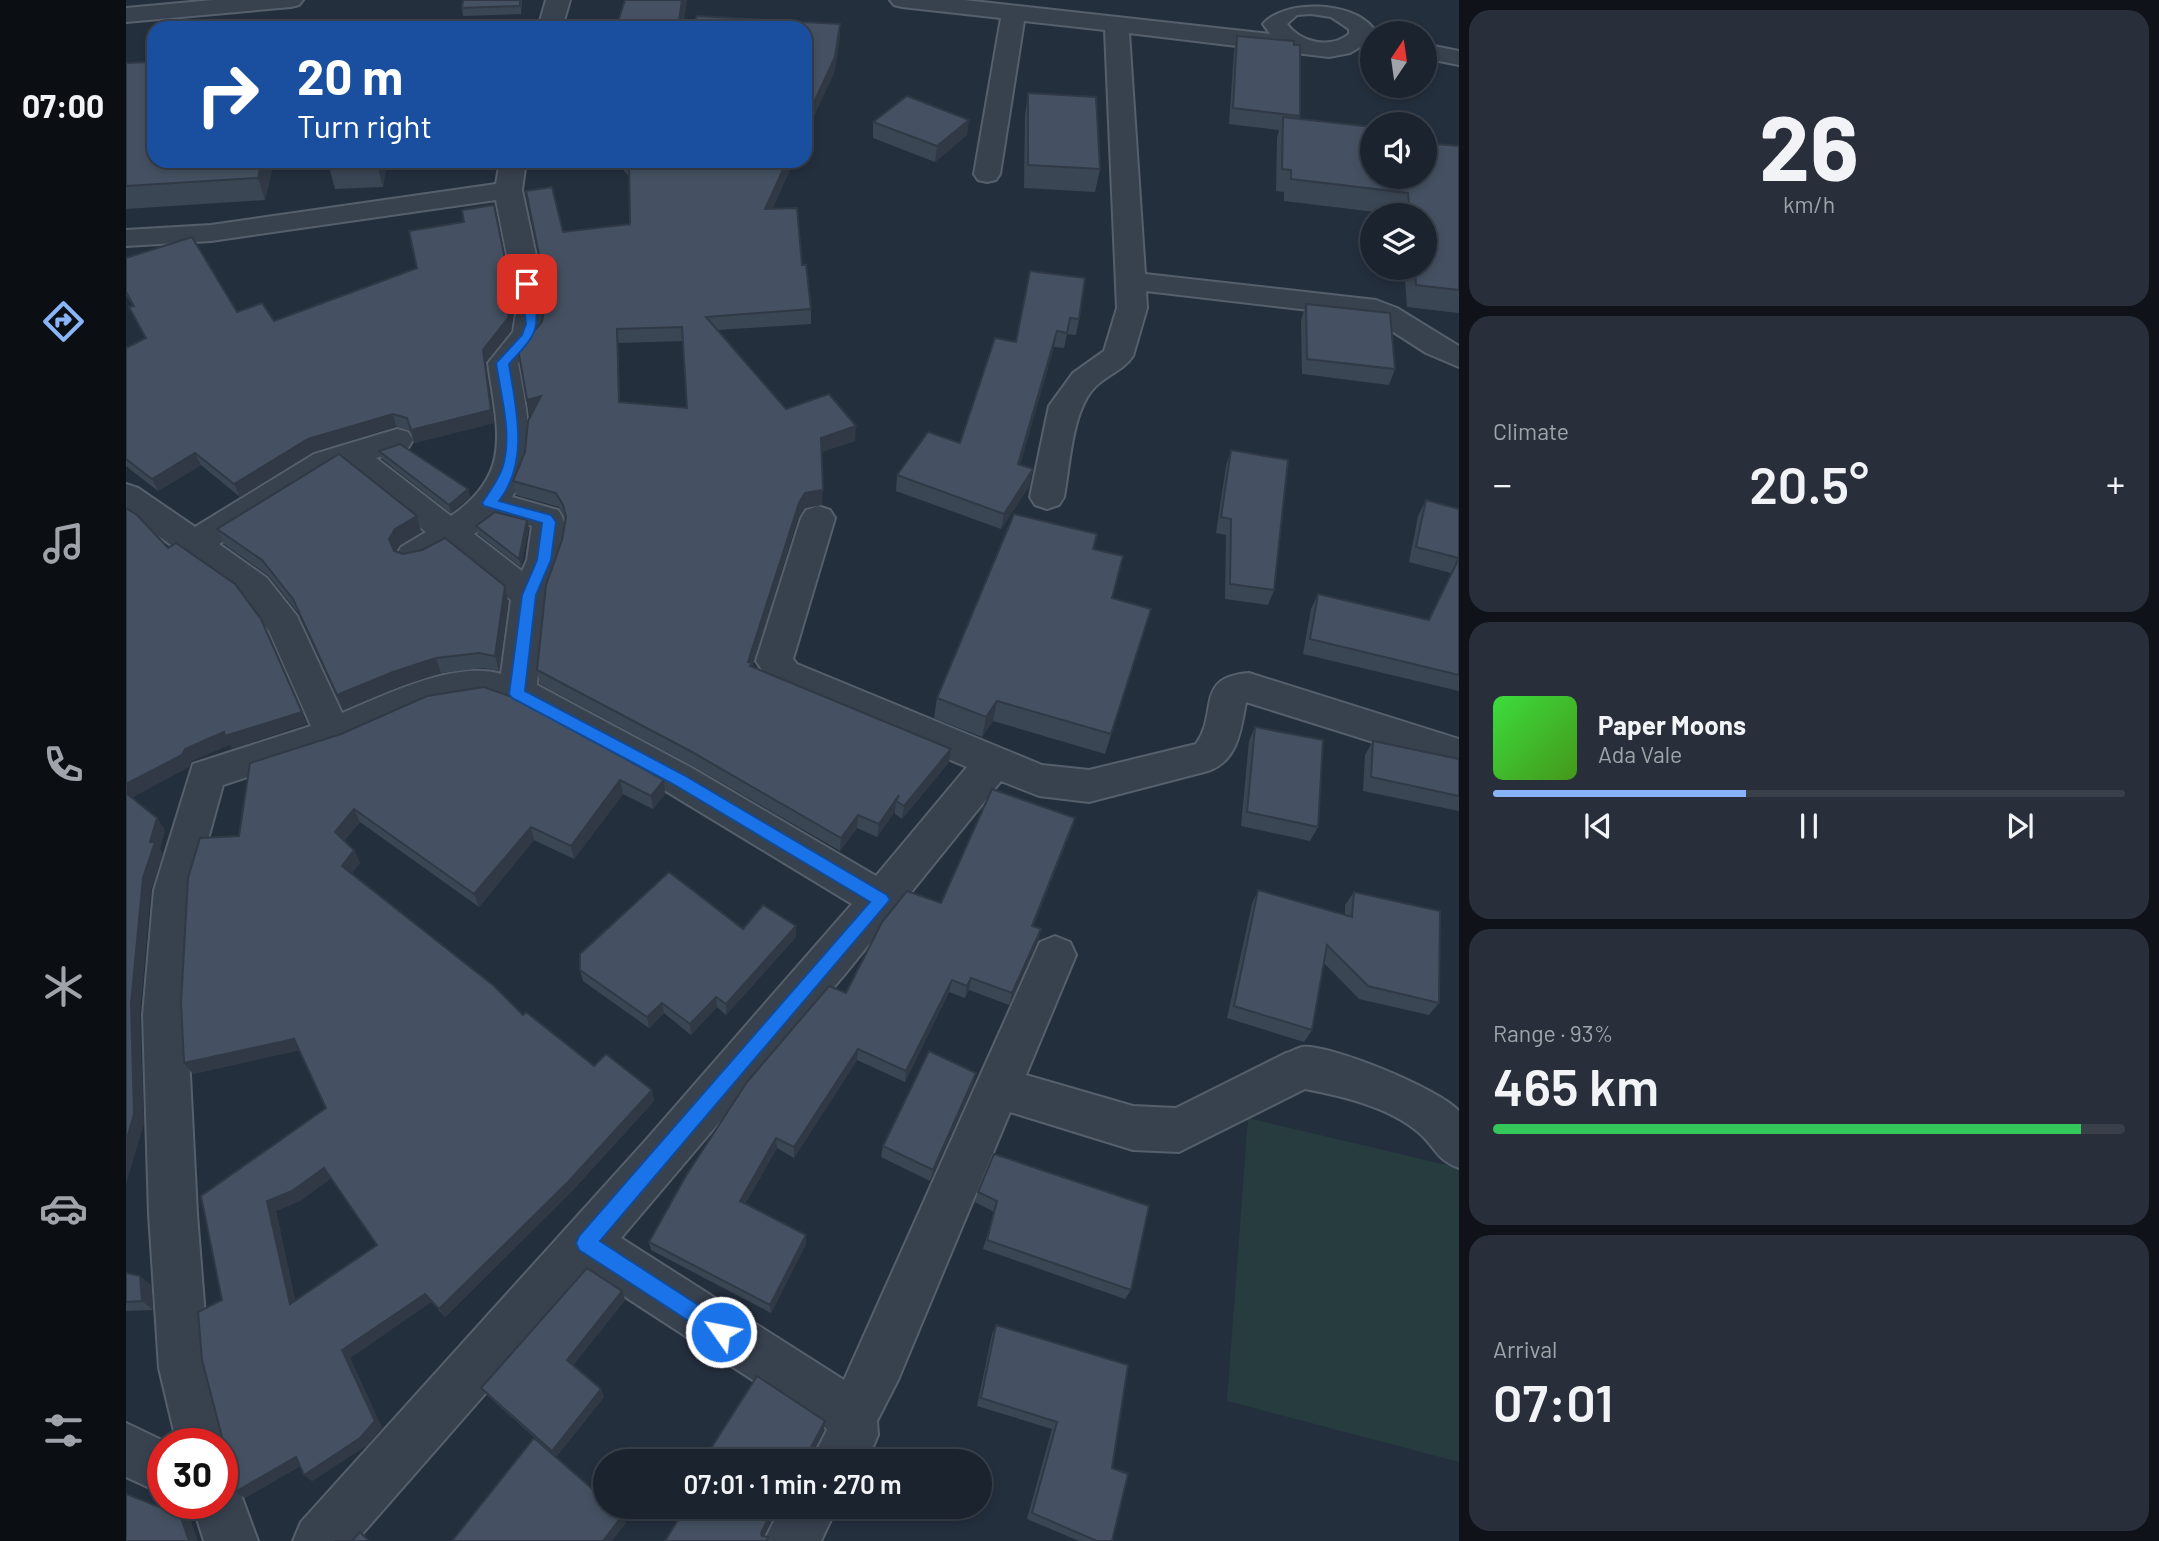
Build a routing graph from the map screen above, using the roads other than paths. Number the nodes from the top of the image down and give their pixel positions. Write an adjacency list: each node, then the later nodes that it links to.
1 (291, 0): 7 (street)
2 (558, 0): 8 (street)
3 (902, 0): 5 (street)
4 (1292, 6): 6 (street); 9 (street); 10 (street)
5 (1014, 12): 9 (street); 17 (street)
6 (1351, 12): 11 (street)
7 (126, 15)
8 (552, 21)
9 (1117, 25): 10 (street); 20 (street)
10 (1299, 45): 11 (street)
11 (1331, 49): 12 (street)
12 (1360, 53)
13 (1437, 54): 14 (street)
14 (1459, 58)
15 (1437, 61): 16 (street)
16 (1459, 64)
17 (987, 174)
18 (511, 176): 19 (street); 26 (street)
19 (126, 238)
20 (1131, 281): 21 (street); 25 (street)
21 (1459, 357)
22 (397, 440): 23 (street)
23 (349, 453): 28 (street); 29 (street)
24 (126, 496): 29 (street)
25 (1047, 497)
26 (489, 503): 28 (street); 31 (street)
27 (818, 518): 35 (street)
28 (450, 531): 30 (street); 31 (street)
29 (194, 544): 33 (street)
30 (413, 556)
31 (529, 595): 32 (street)
32 (517, 694): 33 (street); 36 (street)
33 (333, 734): 41 (street)
34 (1459, 754): 35 (street)
35 (993, 762): 36 (street)
36 (881, 900): 40 (street)
37 (1055, 955): 38 (street)
38 (999, 1088): 39 (street); 42 (street)
39 (1459, 1146)
40 (586, 1243): 42 (street); 48 (street)
41 (199, 1428)
42 (845, 1440)
43 (126, 1449): 44 (street)
44 (147, 1460)
45 (223, 1519): 47 (street)
46 (804, 1519): 49 (street)
47 (231, 1541)
48 (320, 1541)
49 (791, 1541)

